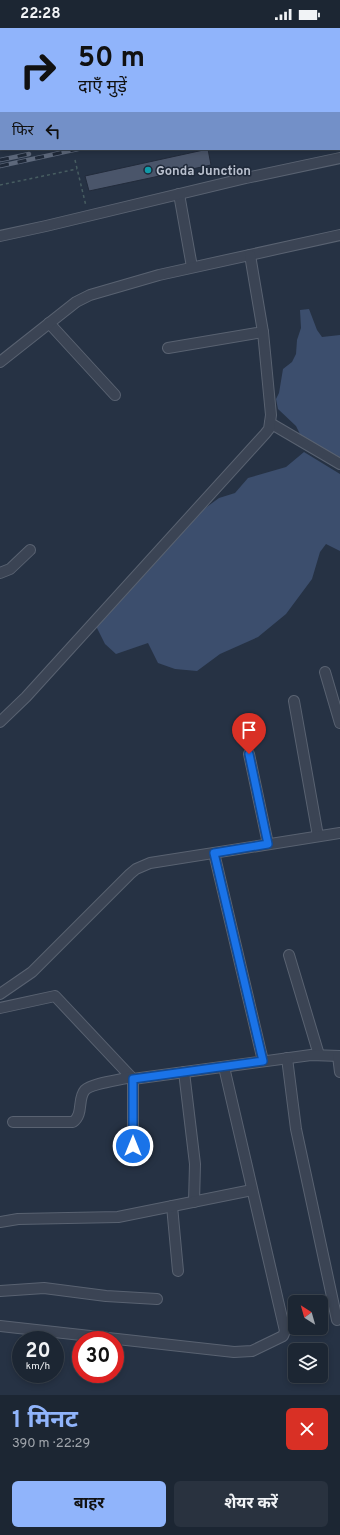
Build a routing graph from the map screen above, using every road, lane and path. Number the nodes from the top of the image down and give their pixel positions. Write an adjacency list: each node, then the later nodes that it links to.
1 (340, 158): 5 (street)
2 (75, 160): 3 (path)
3 (77, 169): 4 (path); 6 (path)
4 (0, 186)
5 (179, 194): 6 (street); 10 (street)
6 (88, 216): 8 (street)
7 (340, 235): 9 (street)
8 (0, 236)
9 (250, 255): 10 (street); 12 (street)
10 (192, 267): 11 (street)
11 (49, 323): 14 (street); 15 (street)
12 (264, 332): 13 (street); 16 (street)
13 (168, 348)
14 (0, 362)
15 (115, 395)
16 (270, 423): 17 (street); 22 (street)
17 (340, 464)
18 (30, 550): 19 (street)
19 (0, 573)
20 (325, 672): 23 (street)
21 (294, 701): 26 (street)
22 (0, 722)
23 (340, 723)
24 (249, 754): 27 (street)
25 (340, 833): 26 (street)
26 (318, 836): 27 (street)
27 (268, 844): 28 (street)
28 (214, 853): 30 (street); 35 (street)
29 (289, 954): 32 (street)
30 (0, 994)
31 (0, 1008): 39 (street)
32 (319, 1055): 33 (street); 34 (street)
33 (339, 1056): 38 (street)
34 (287, 1058): 35 (street); 49 (street)
35 (263, 1061): 36 (street)
36 (224, 1067): 37 (street); 42 (street)
37 (184, 1072): 39 (street); 43 (street)
38 (340, 1072)
39 (132, 1078): 40 (street); 41 (street)
40 (14, 1122)
41 (133, 1160)
42 (252, 1190): 43 (street); 50 (street)
43 (194, 1202): 44 (street)
44 (172, 1206): 45 (street); 46 (street)
45 (0, 1222)
46 (178, 1271)
47 (0, 1291): 48 (street)
48 (156, 1299)
49 (337, 1320)
50 (0, 1326)

